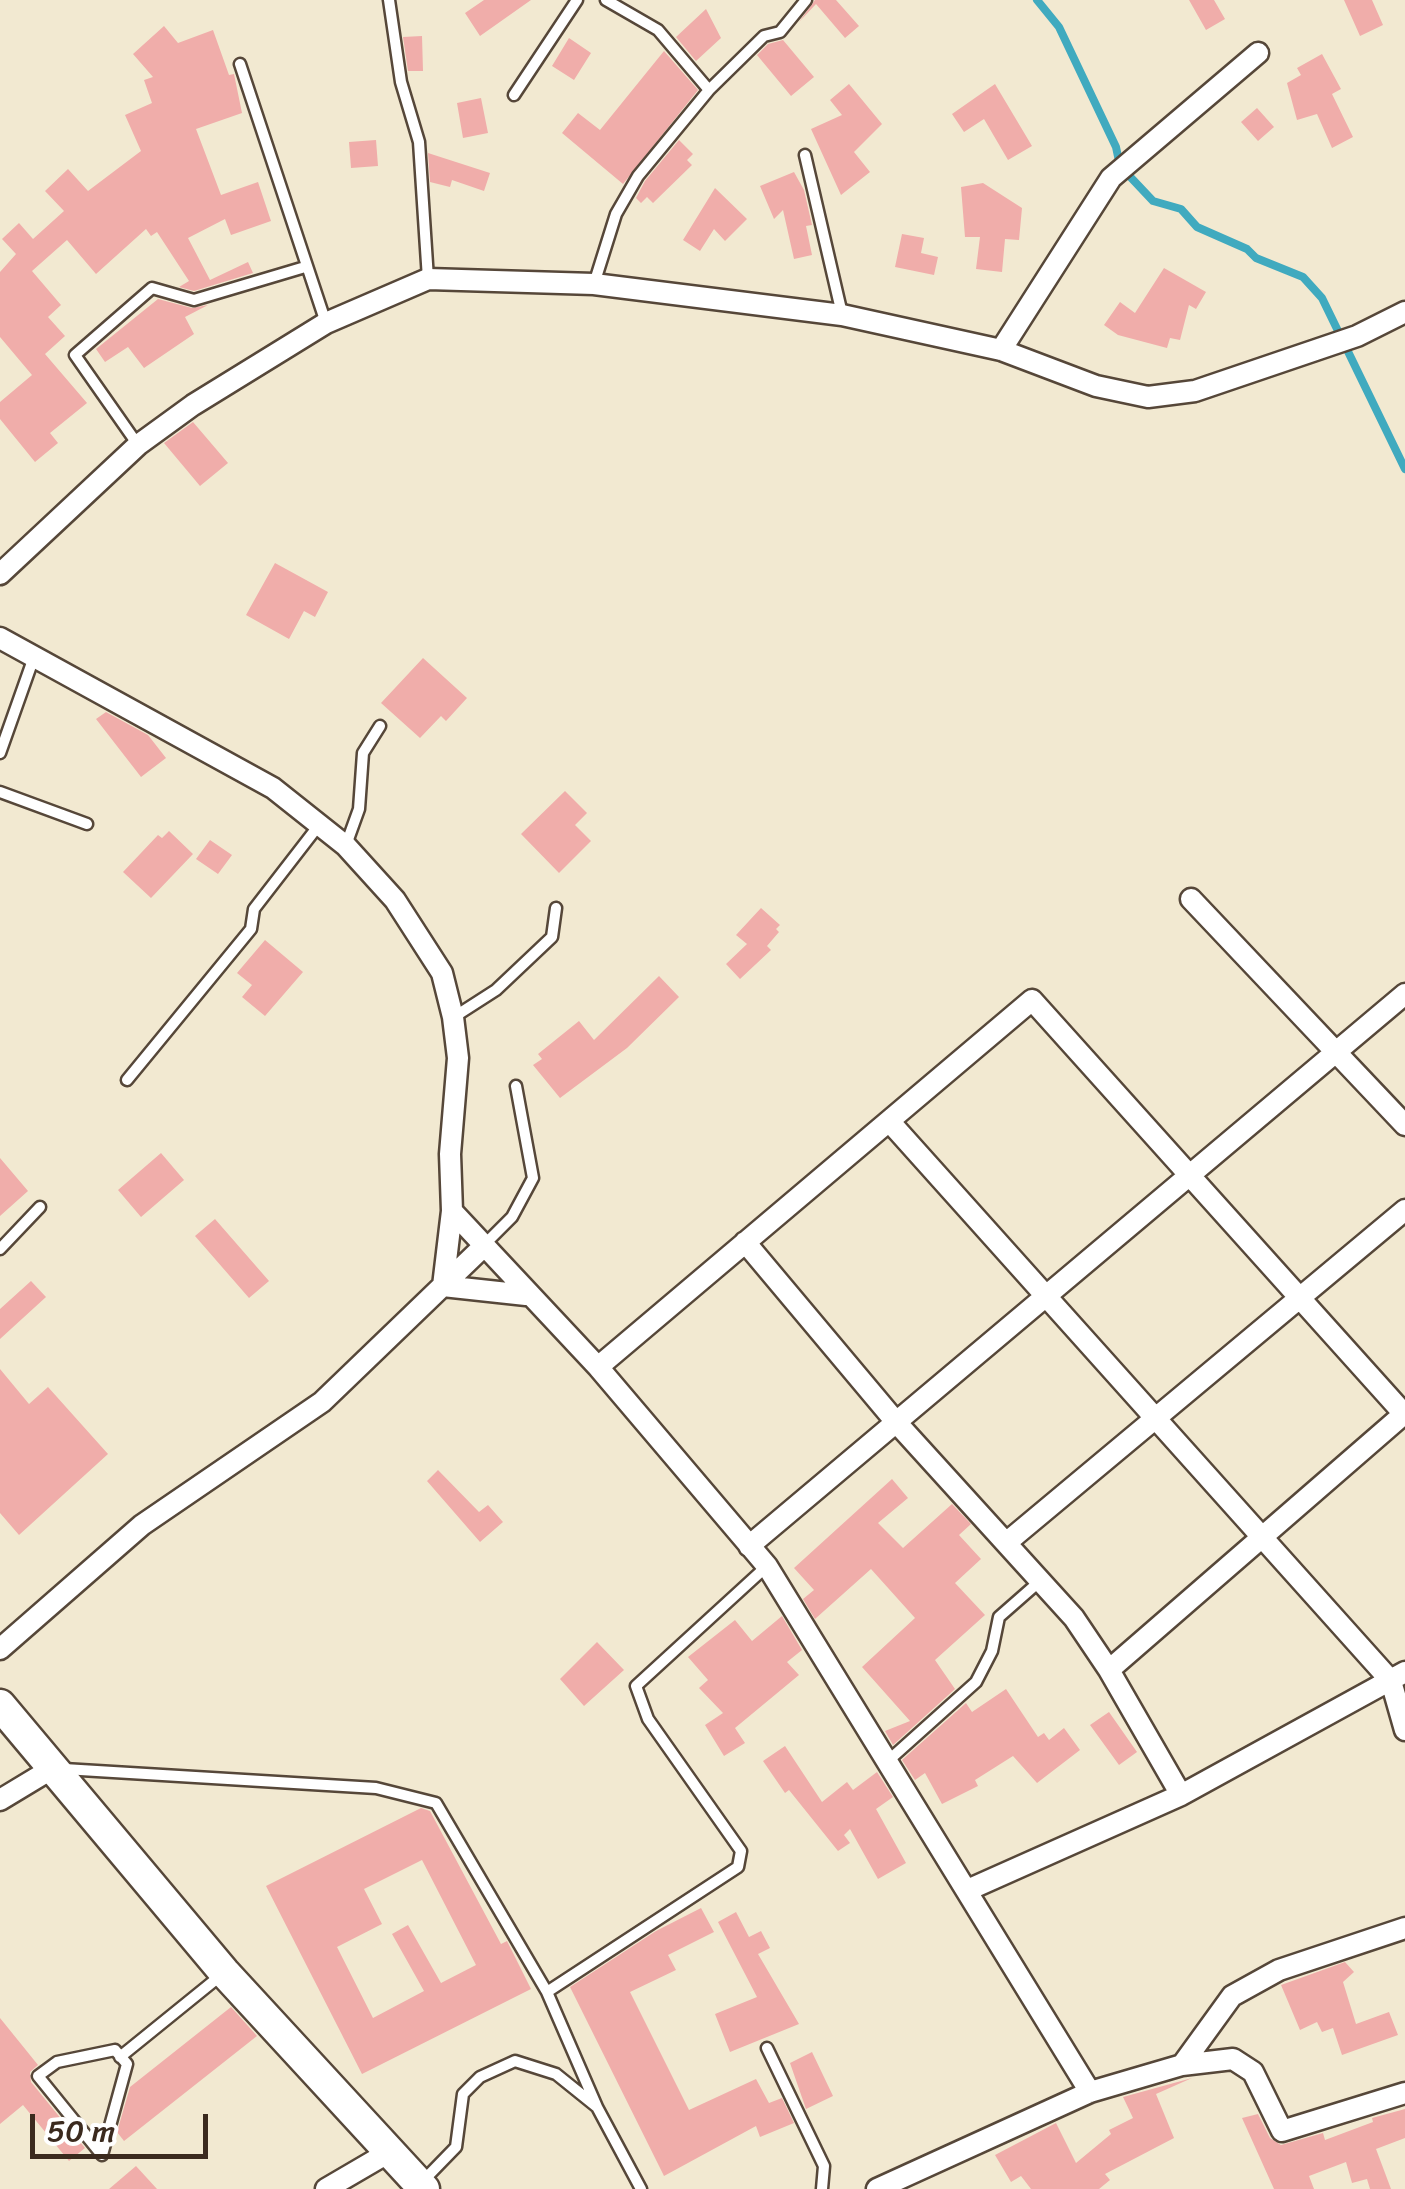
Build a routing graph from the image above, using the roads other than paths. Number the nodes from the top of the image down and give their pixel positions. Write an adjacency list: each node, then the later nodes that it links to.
1 (388, 0): 11 (lane)
2 (577, 0): 8 (lane)
3 (606, 0): 7 (lane)
4 (806, 0): 7 (lane)
5 (1258, 53): 16 (street)
6 (240, 64): 10 (lane)
7 (710, 90): 12 (lane)
8 (514, 96)
9 (805, 155): 14 (lane)
10 (305, 267): 15 (lane); 17 (lane)
11 (428, 279): 12 (street); 15 (street)
12 (594, 284): 14 (street)
13 (1405, 312): 16 (street)
14 (842, 315): 16 (street)
15 (326, 323): 17 (street)
16 (1001, 350)
17 (138, 445): 18 (street)
18 (0, 574)
19 (0, 638): 20 (street)
20 (34, 658): 22 (lane); 25 (street)
21 (380, 726): 26 (lane)
22 (0, 753)
23 (0, 792): 24 (lane)
24 (88, 824)
25 (319, 825): 26 (street); 32 (lane)
26 (346, 846): 30 (street)
27 (1191, 899): 31 (street)
28 (556, 908): 30 (lane)
29 (1405, 994): 31 (street)
30 (453, 1018): 38 (street)
31 (1336, 1052): 35 (street); 36 (street)
32 (127, 1080)
33 (516, 1086): 41 (lane)
34 (889, 1120): 36 (street); 40 (street); 45 (street)
35 (1405, 1125)
36 (1190, 1175): 45 (street); 46 (street)
37 (40, 1207): 42 (lane)
38 (452, 1210): 41 (street); 43 (street)
39 (1405, 1210): 46 (street)
40 (745, 1242): 47 (street); 50 (street)
41 (483, 1247): 43 (street); 44 (street)
42 (0, 1249)
43 (443, 1286): 44 (street); 56 (street)
44 (526, 1295): 47 (street)
45 (1046, 1296): 49 (street); 50 (street)
46 (1300, 1298): 48 (street); 49 (street)
47 (598, 1367): 53 (street)
48 (1405, 1414): 51 (street)
49 (1156, 1418): 51 (street); 52 (street)
50 (896, 1422): 52 (street); 53 (street)
51 (1262, 1537): 57 (street); 58 (street)
52 (1006, 1543): 55 (street)
53 (749, 1546): 54 (street)
54 (768, 1566): 61 (street); 68 (lane)
55 (1040, 1580): 57 (street); 61 (lane)
56 (0, 1649)
57 (1110, 1670): 63 (street)
58 (1398, 1677): 60 (street); 63 (street)
59 (0, 1705): 62 (main road)
60 (1405, 1730)
61 (889, 1760): 65 (street)
62 (53, 1768): 64 (street); 67 (main road); 68 (lane)
63 (1181, 1795): 65 (street)
64 (0, 1800)
65 (970, 1890): 72 (street)
66 (1405, 1928): 71 (street)
67 (224, 1972): 70 (lane); 75 (main road)
68 (548, 1992): 74 (lane)
69 (767, 2048): 80 (lane)
70 (120, 2057): 70 (lane)
71 (1182, 2065): 72 (street); 73 (street)
72 (1090, 2092): 76 (street)
73 (1405, 2093)
74 (597, 2107): 77 (lane); 79 (lane)
75 (391, 2151): 77 (main road); 78 (street)
76 (915, 2182): 81 (street)
77 (422, 2187)
78 (326, 2189)
79 (642, 2189)
80 (822, 2189)
81 (877, 2189)

